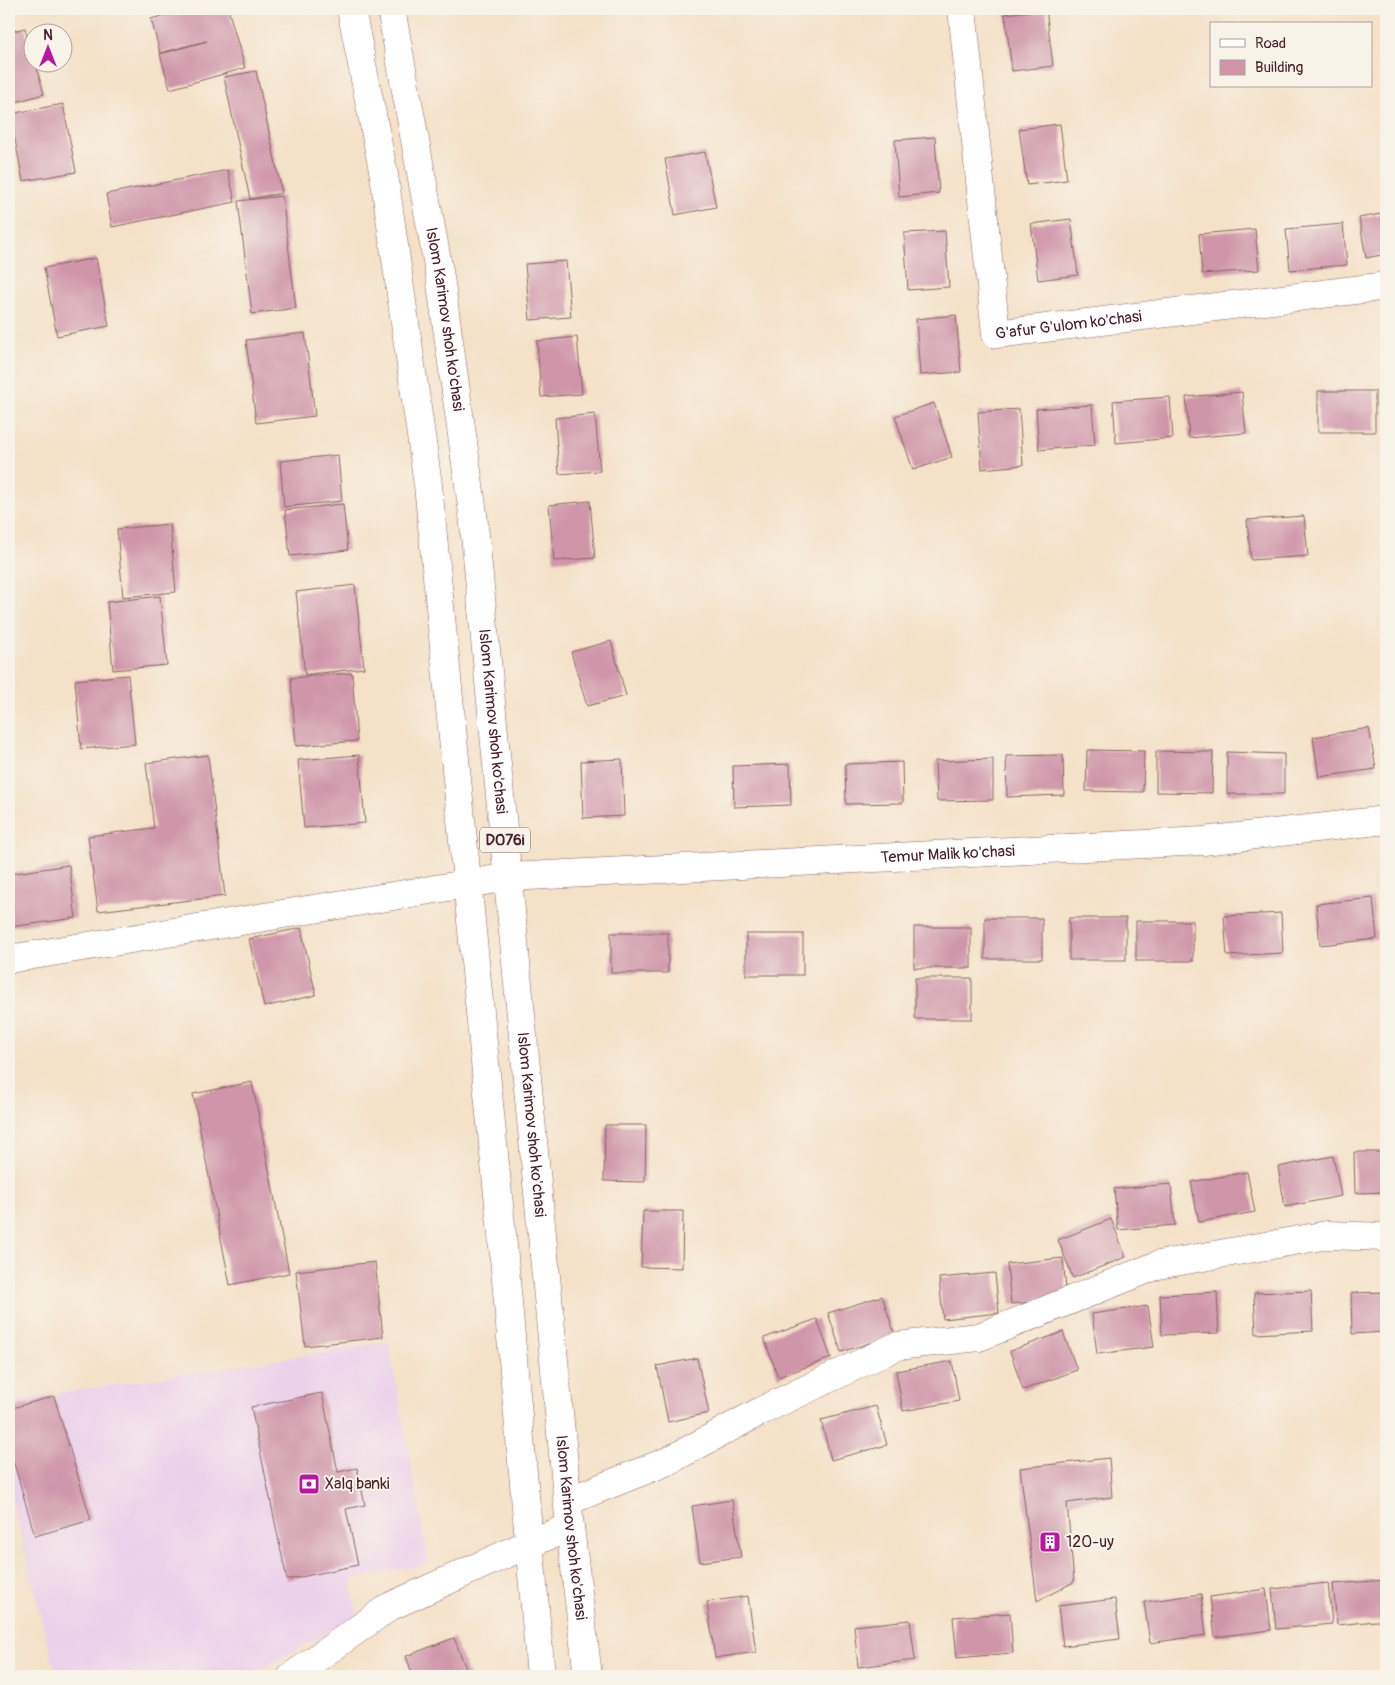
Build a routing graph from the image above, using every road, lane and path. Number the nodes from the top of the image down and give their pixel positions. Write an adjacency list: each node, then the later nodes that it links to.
1 (351, 9): 7 (main road, D076i)
2 (391, 9): 6 (main road, Islom Karimov shoh ko'chasi / D076i)
3 (962, 9): 4 (main road, G'afur G'ulom ko'chasi)
4 (1378, 287)
5 (1386, 820): 6 (main road, Temur Malik ko'chasi)
6 (509, 877): 7 (main road, Temur Malik ko'chasi); 10 (main road, Islom Karimov shoh ko'chasi / D076i)
7 (468, 884): 8 (main road, Temur Malik ko'chasi); 11 (main road, D076i)
8 (9, 959)
9 (1386, 1237): 10 (main road)
10 (569, 1514): 11 (main road); 14 (main road, Islom Karimov shoh ko'chasi / D076i)
11 (528, 1544): 12 (main road); 13 (main road, D076i)
12 (292, 1676)
13 (541, 1676)
14 (588, 1676)

